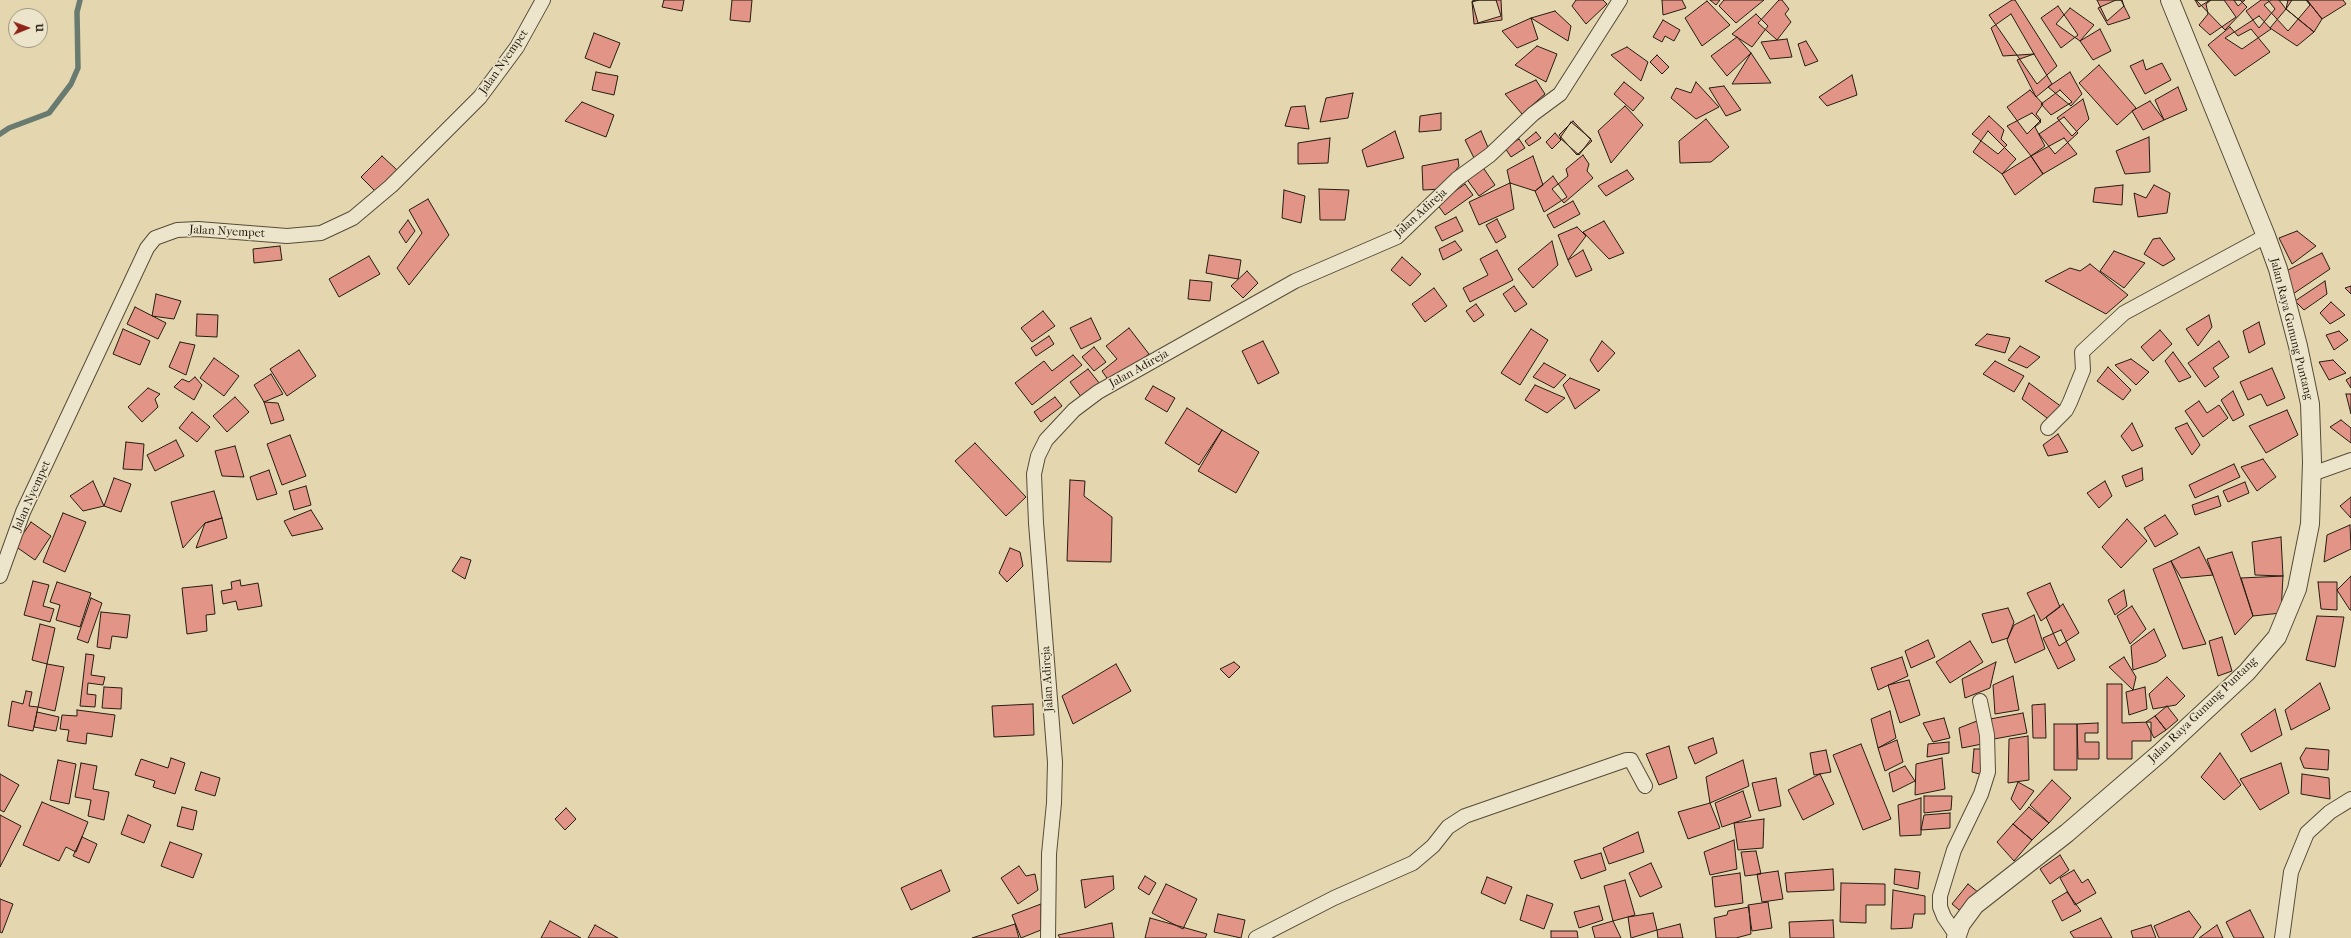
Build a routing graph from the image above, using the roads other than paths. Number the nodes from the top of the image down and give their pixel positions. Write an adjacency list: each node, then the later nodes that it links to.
1 (543, 0): 8 (street, Jalan Nyempet)
2 (1620, 0): 13 (street, Jalan Adireja)
3 (2170, 0): 4 (street, Jalan Raya Gunung Puntang)
4 (2266, 236): 5 (street); 7 (street, Jalan Raya Gunung Puntang)
5 (2048, 428)
6 (2351, 460): 7 (street)
7 (2312, 474): 12 (street, Jalan Raya Gunung Puntang)
8 (0, 576)
9 (1980, 701): 12 (street)
10 (1645, 786): 14 (street)
11 (2351, 799): 15 (street)
12 (1957, 937)
13 (1048, 938)
14 (1256, 938)
15 (2282, 938)

